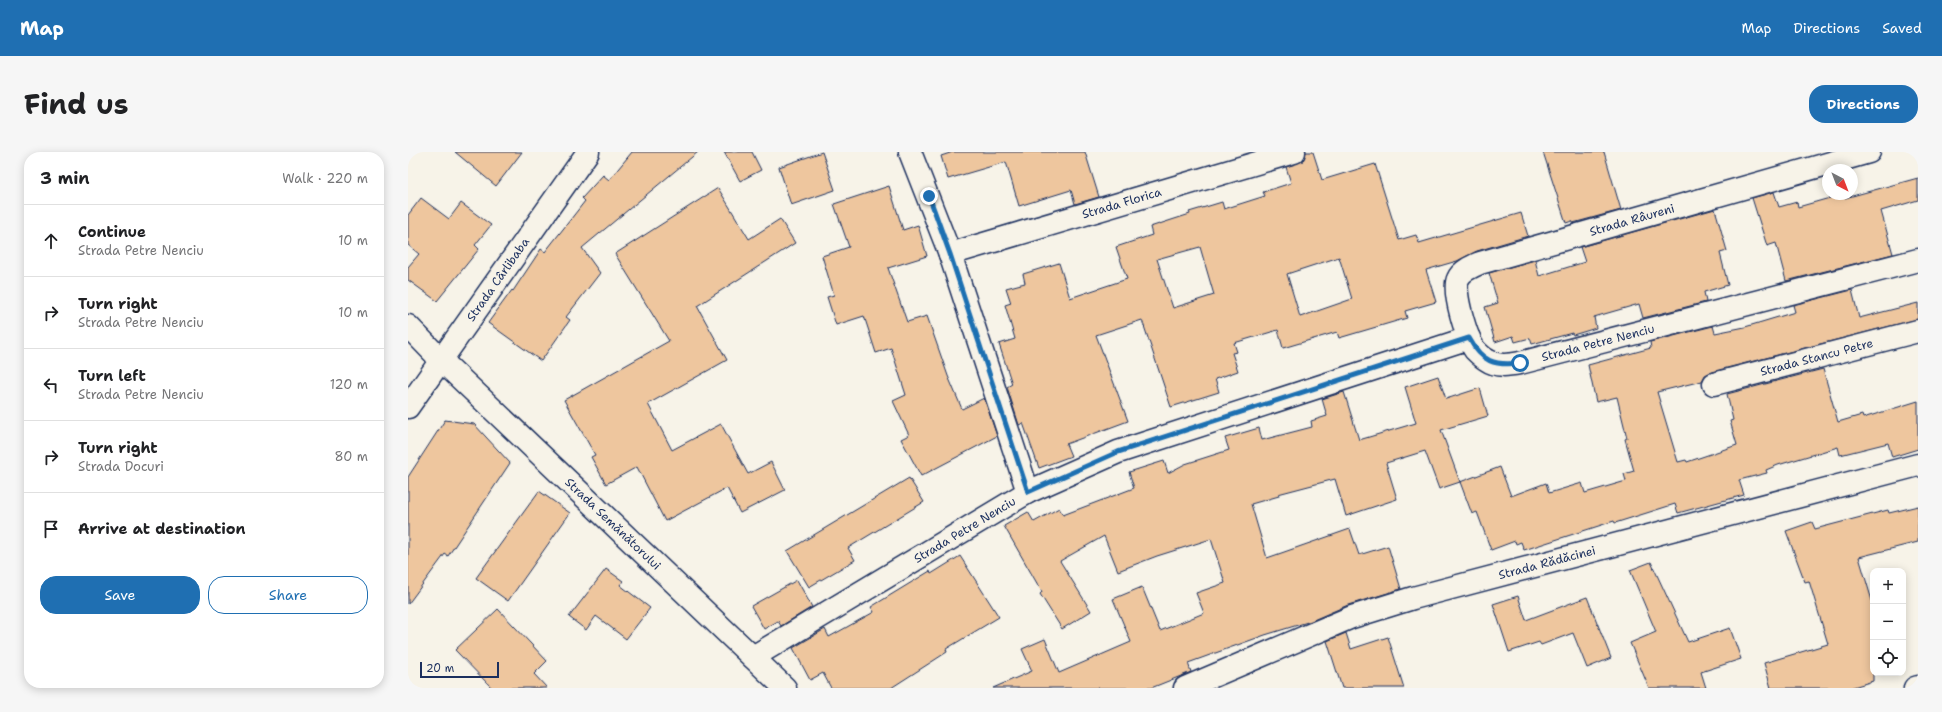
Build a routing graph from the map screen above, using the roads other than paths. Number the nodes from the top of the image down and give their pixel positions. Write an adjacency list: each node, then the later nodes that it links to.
1 (588, 152): 10 (street, Strada Cârlibaba)
2 (910, 152): 5 (street)
3 (1294, 152): 5 (street, Strada Florica)
4 (1869, 152): 9 (street, Strada Râureni)
5 (950, 254): 14 (street)
6 (1918, 260): 9 (street, Strada Petre Nenciu)
7 (408, 326): 10 (street, Strada Semănătorului)
8 (1918, 331): 11 (street, Strada Stancu Petre)
9 (1469, 338): 14 (street, Strada Petre Nenciu)
10 (440, 360): 12 (street, Strada Cârlibaba); 15 (street, Strada Semănătorului)
11 (1714, 384)
12 (408, 407)
13 (1918, 465): 18 (street, Strada Rădăcinei)
14 (1028, 492): 15 (street, Strada Petre Nenciu)
15 (753, 657): 17 (street, Strada Semănătorului)
16 (1918, 687): 19 (street)
17 (785, 688)
18 (1185, 688)
19 (1915, 688)

